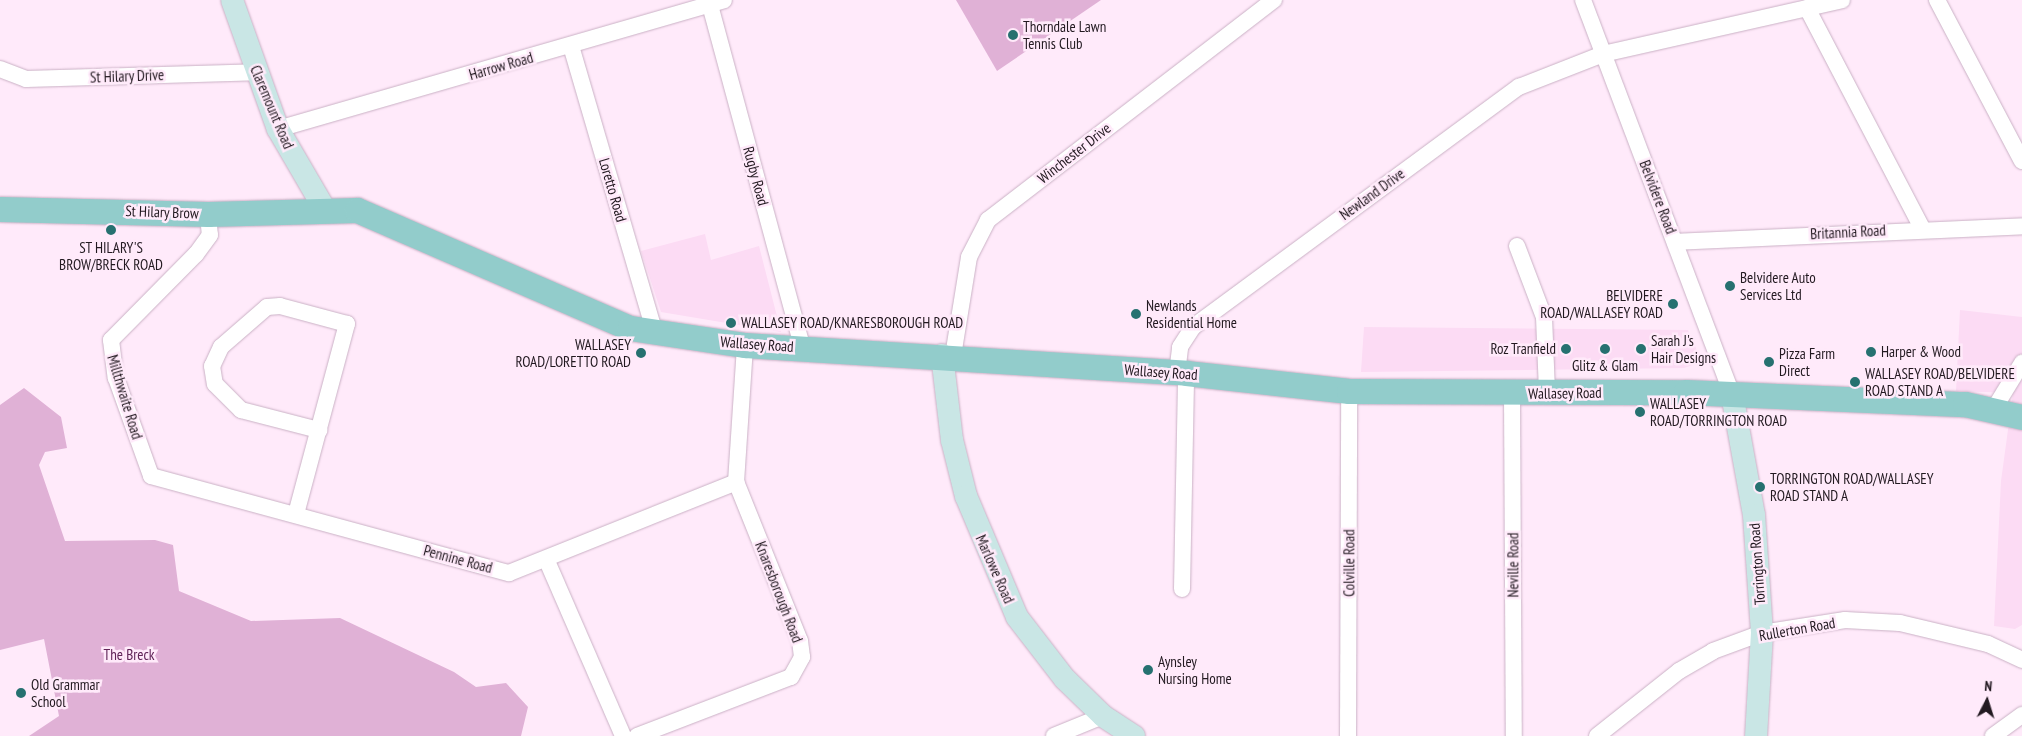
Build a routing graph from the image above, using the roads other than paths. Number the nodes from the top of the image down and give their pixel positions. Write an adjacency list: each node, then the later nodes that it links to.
1 (232, 0): 11 (street, Claremount Road)
2 (1274, 0): 24 (street, Winchester Drive)
3 (1583, 0): 9 (street, Belvidere Road)
4 (1842, 0): 7 (street, Newland Drive)
5 (1937, 0): 13 (street)
6 (717, 2): 8 (street, Harrow Road); 23 (street, Rugby Road)
7 (1807, 8): 9 (street, Newland Drive); 18 (street)
8 (571, 46): 12 (street, Harrow Road); 21 (street, Loretto Road)
9 (1603, 54): 19 (street, Belvidere Road); 26 (street, Newland Drive)
10 (0, 69): 11 (street, St Hilary Drive)
11 (256, 72): 12 (street, Claremount Road)
12 (278, 129): 14 (street, Claremount Road)
13 (2022, 161)
14 (324, 208): 16 (main road, St Hilary Brow); 21 (main road, Wallasey Road)
15 (0, 209): 16 (main road, St Hilary Brow)
16 (208, 214): 35 (street, Millthwaite Road)
17 (2022, 226): 18 (street, Britannia Road)
18 (1922, 228): 19 (street, Britannia Road)
19 (1675, 242): 30 (street, Belvidere Road)
20 (1517, 246): 28 (street)
21 (655, 333): 22 (main road, Wallasey Road)
22 (744, 345): 23 (main road, Wallasey Road); 34 (street, Knaresborough Road)
23 (802, 347): 24 (main road, Wallasey Road)
24 (948, 356): 26 (main road, Wallasey Road); 42 (street, Marlowe Road)
25 (2022, 362): 31 (street)
26 (1182, 373): 27 (main road, Wallasey Road); 38 (street, Newland Drive)
27 (1349, 391): 29 (main road, Wallasey Road); 47 (street, Colville Road)
28 (1547, 393): 29 (main road, Wallasey Road); 30 (main road, Wallasey Road)
29 (1512, 394): 48 (street, Neville Road)
30 (1732, 394): 31 (main road, Wallasey Road); 39 (street, Torrington Road)
31 (1995, 407): 32 (main road, Wallasey Road)
32 (2022, 417)
33 (319, 430): 33 (street); 36 (street)
34 (736, 482): 37 (street, Pennine Road); 44 (street, Knaresborough Road)
35 (171, 484): 36 (street, Pennine Road)
36 (296, 514): 37 (street, Pennine Road)
37 (547, 560): 43 (street)
38 (1182, 589)
39 (1762, 633): 40 (street, Rullerton Road); 49 (street, Rullerton Road); 50 (street, Torrington Road)
40 (2018, 653)
41 (2022, 714): 51 (street)
42 (1103, 716): 45 (street); 46 (street, Marlowe Road)
43 (623, 736)
44 (637, 736)
45 (1054, 736)
46 (1134, 736)
47 (1348, 736)
48 (1514, 736)
49 (1596, 736)
50 (1756, 736)
51 (1993, 736)

